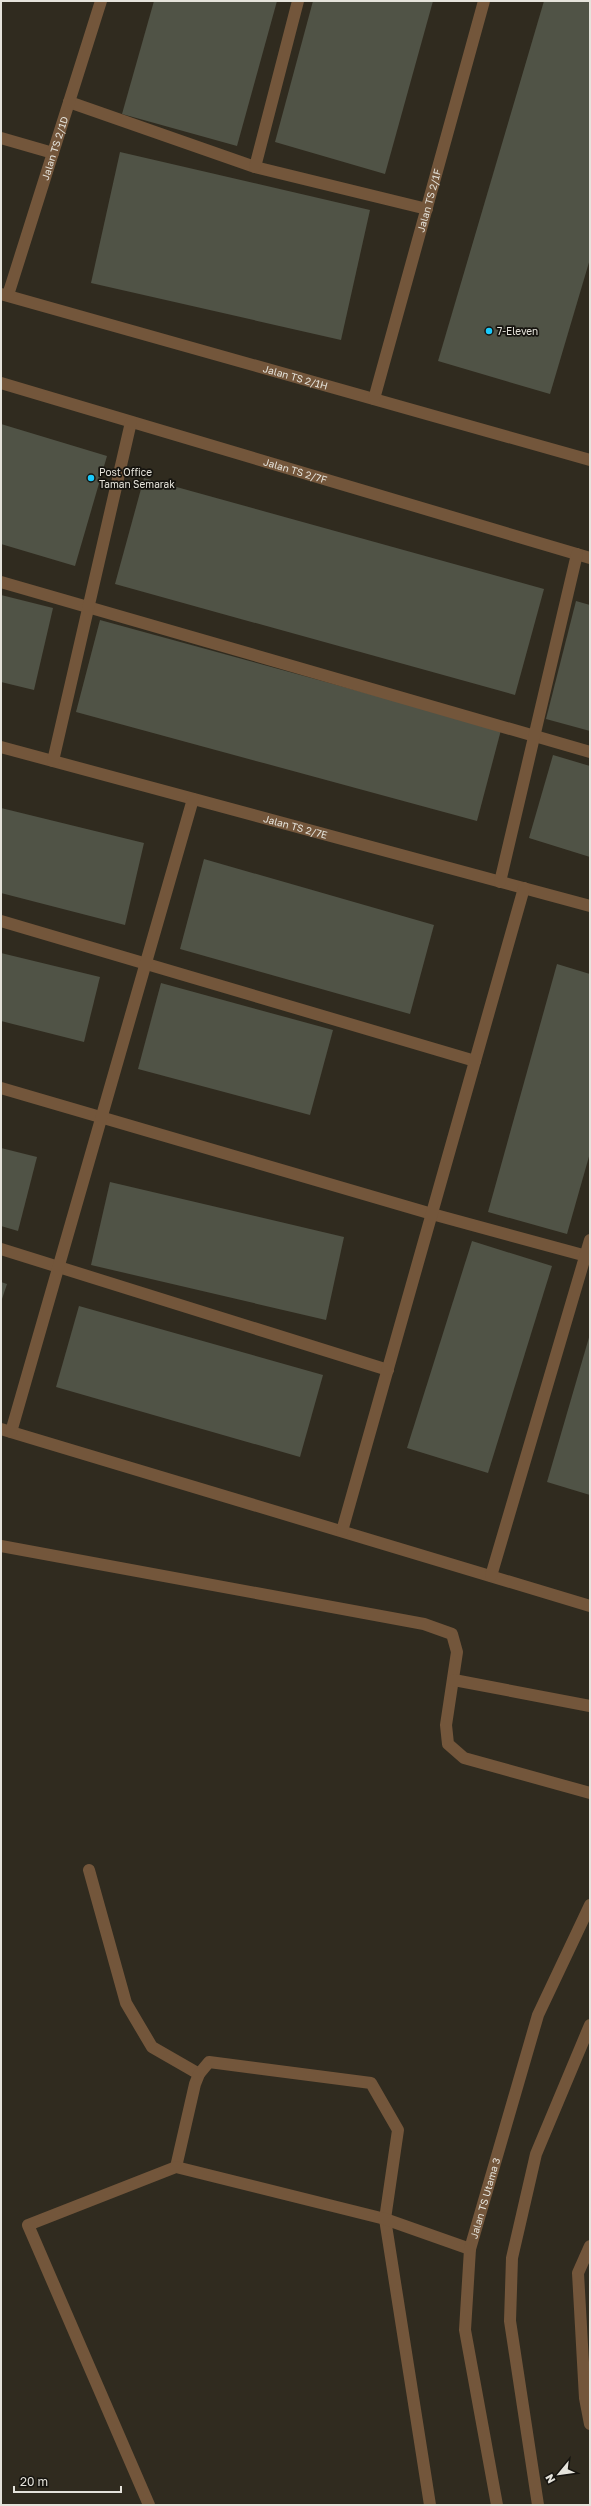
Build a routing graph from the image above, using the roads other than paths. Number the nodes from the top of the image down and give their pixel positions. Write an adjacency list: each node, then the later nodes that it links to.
1 (101, 1): 4 (street, Jalan TS 2/1D)
2 (298, 1): 7 (street)
3 (484, 1): 8 (street, Jalan TS 2/1F)
4 (69, 102): 6 (street, Jalan TS 2/1D); 7 (street)
5 (1, 138): 6 (street)
6 (53, 153): 9 (street, Jalan TS 2/1D)
7 (255, 167): 8 (street)
8 (427, 209): 11 (street, Jalan TS 2/1F)
9 (5, 295): 11 (street, Jalan TS 2/1H)
10 (1, 383): 12 (street, Jalan TS 2/7F)
11 (374, 399): 13 (street, Jalan TS 2/1H)
12 (131, 422): 14 (street, Jalan TS 2/7F); 17 (street)
13 (590, 460)
14 (577, 554): 15 (street, Jalan TS 2/7F); 18 (street)
15 (590, 558)
16 (1, 582): 17 (street)
17 (88, 609): 18 (street); 21 (street)
18 (534, 736): 20 (street); 23 (street)
19 (1, 747): 21 (street, Jalan TS 2/7E)
20 (590, 752)
21 (53, 761): 22 (street, Jalan TS 2/7E)
22 (193, 799): 23 (street, Jalan TS 2/7E); 27 (street)
23 (500, 882): 24 (street, Jalan TS 2/7E)
24 (524, 888): 25 (street, Jalan TS 2/7E); 28 (street)
25 (590, 906)
26 (1, 921): 27 (street)
27 (146, 964): 28 (street); 30 (street)
28 (475, 1061): 31 (street)
29 (1, 1088): 30 (street)
30 (101, 1117): 31 (street); 35 (street)
31 (432, 1214): 34 (street); 36 (street)
32 (590, 1240): 34 (street)
33 (1, 1249): 35 (street)
34 (588, 1256): 40 (street)
35 (58, 1267): 36 (street); 37 (street)
36 (388, 1370): 38 (street)
37 (6, 1430): 38 (street)
38 (342, 1532): 40 (street)
39 (1, 1546): 42 (street)
40 (491, 1576): 41 (street)
41 (590, 1606)
42 (454, 1680): 43 (street); 44 (street)
43 (590, 1706)
44 (590, 1793)
45 (89, 1870): 48 (street)
46 (590, 1905): 52 (street, Jalan TS Utama 3)
47 (590, 2024): 57 (street)
48 (199, 2074): 49 (street); 50 (street)
49 (176, 2167): 50 (street); 54 (street)
50 (386, 2219): 52 (street); 55 (street)
51 (590, 2246): 53 (street)
52 (470, 2249): 56 (street, Jalan TS Utama 3)
53 (590, 2424)
54 (149, 2505)
55 (430, 2505)
56 (497, 2505)
57 (538, 2505)

